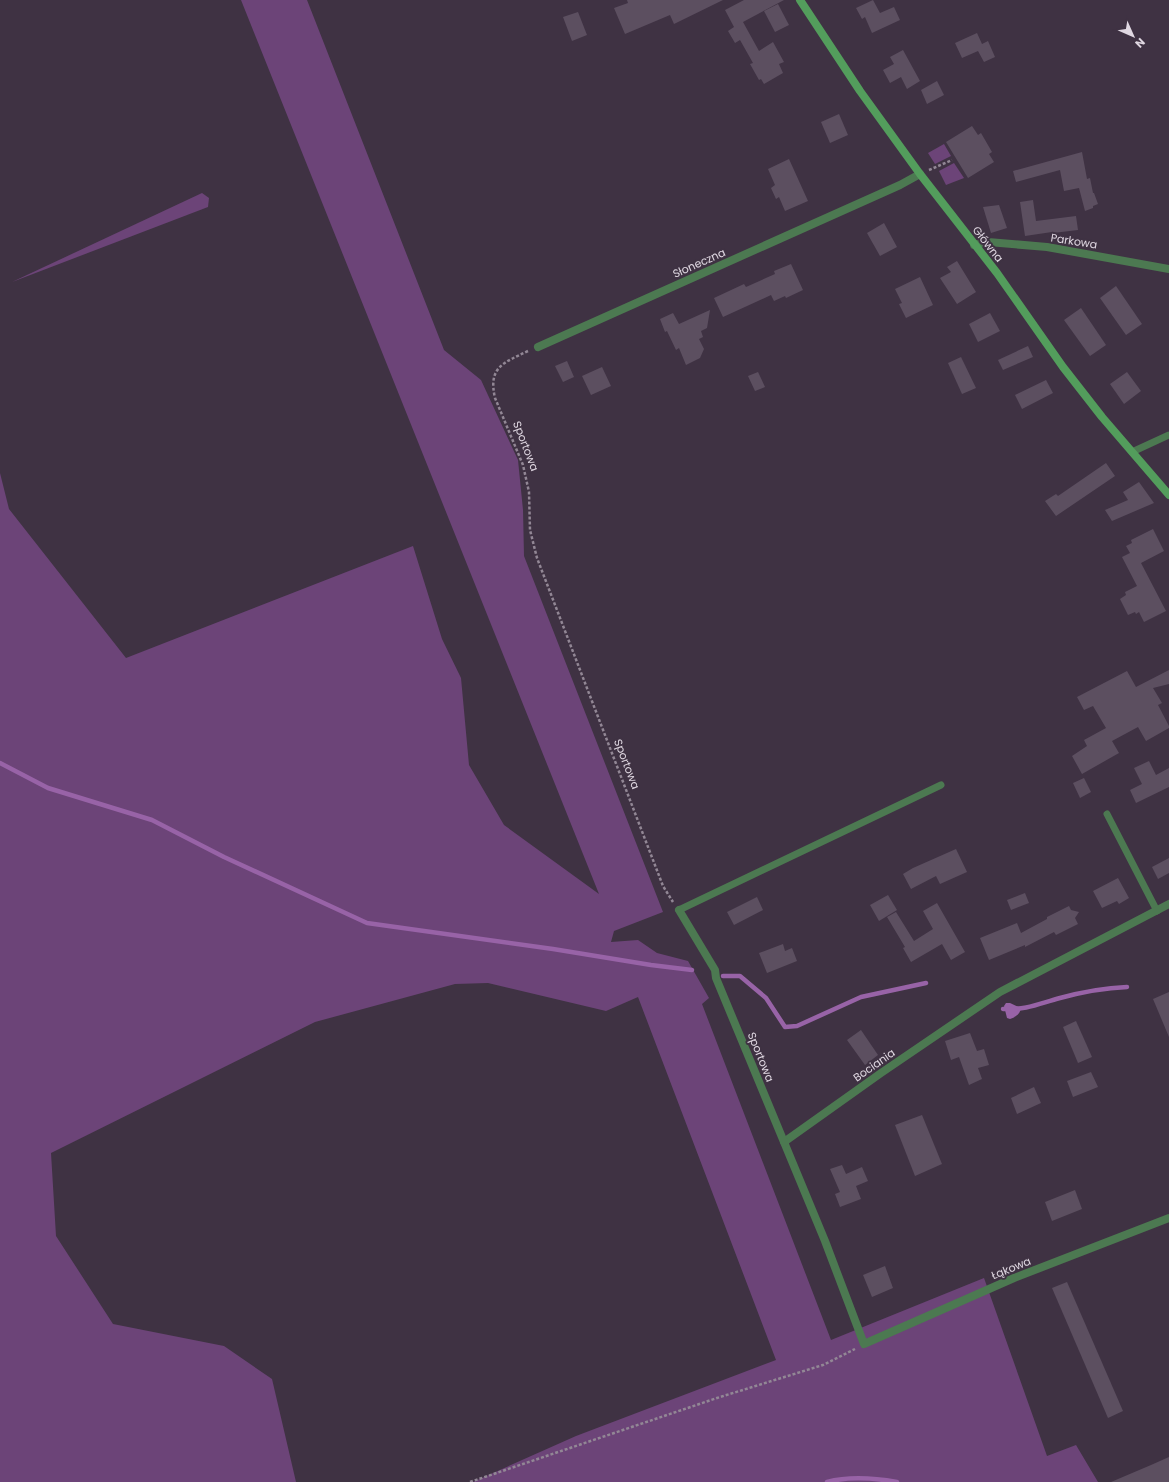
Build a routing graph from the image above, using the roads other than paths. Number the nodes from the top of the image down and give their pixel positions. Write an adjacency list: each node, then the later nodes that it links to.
1 (800, 0): 2 (street, Główna)
2 (920, 174): 3 (street, Główna); 5 (street, Słoneczna)
3 (974, 245): 4 (street, Parkowa); 7 (street, Główna)
4 (1169, 269)
5 (538, 347)
6 (1169, 435): 7 (lane)
7 (1132, 452): 8 (street, Główna)
8 (1169, 495)
9 (941, 785): 12 (lane)
10 (1107, 814): 13 (lane)
11 (1169, 904): 13 (street, Bociania)
12 (679, 910): 14 (street, Sportowa)
13 (1157, 911): 14 (street, Bociania)
14 (784, 1142): 15 (street, Łąkowa)
15 (1169, 1218)

